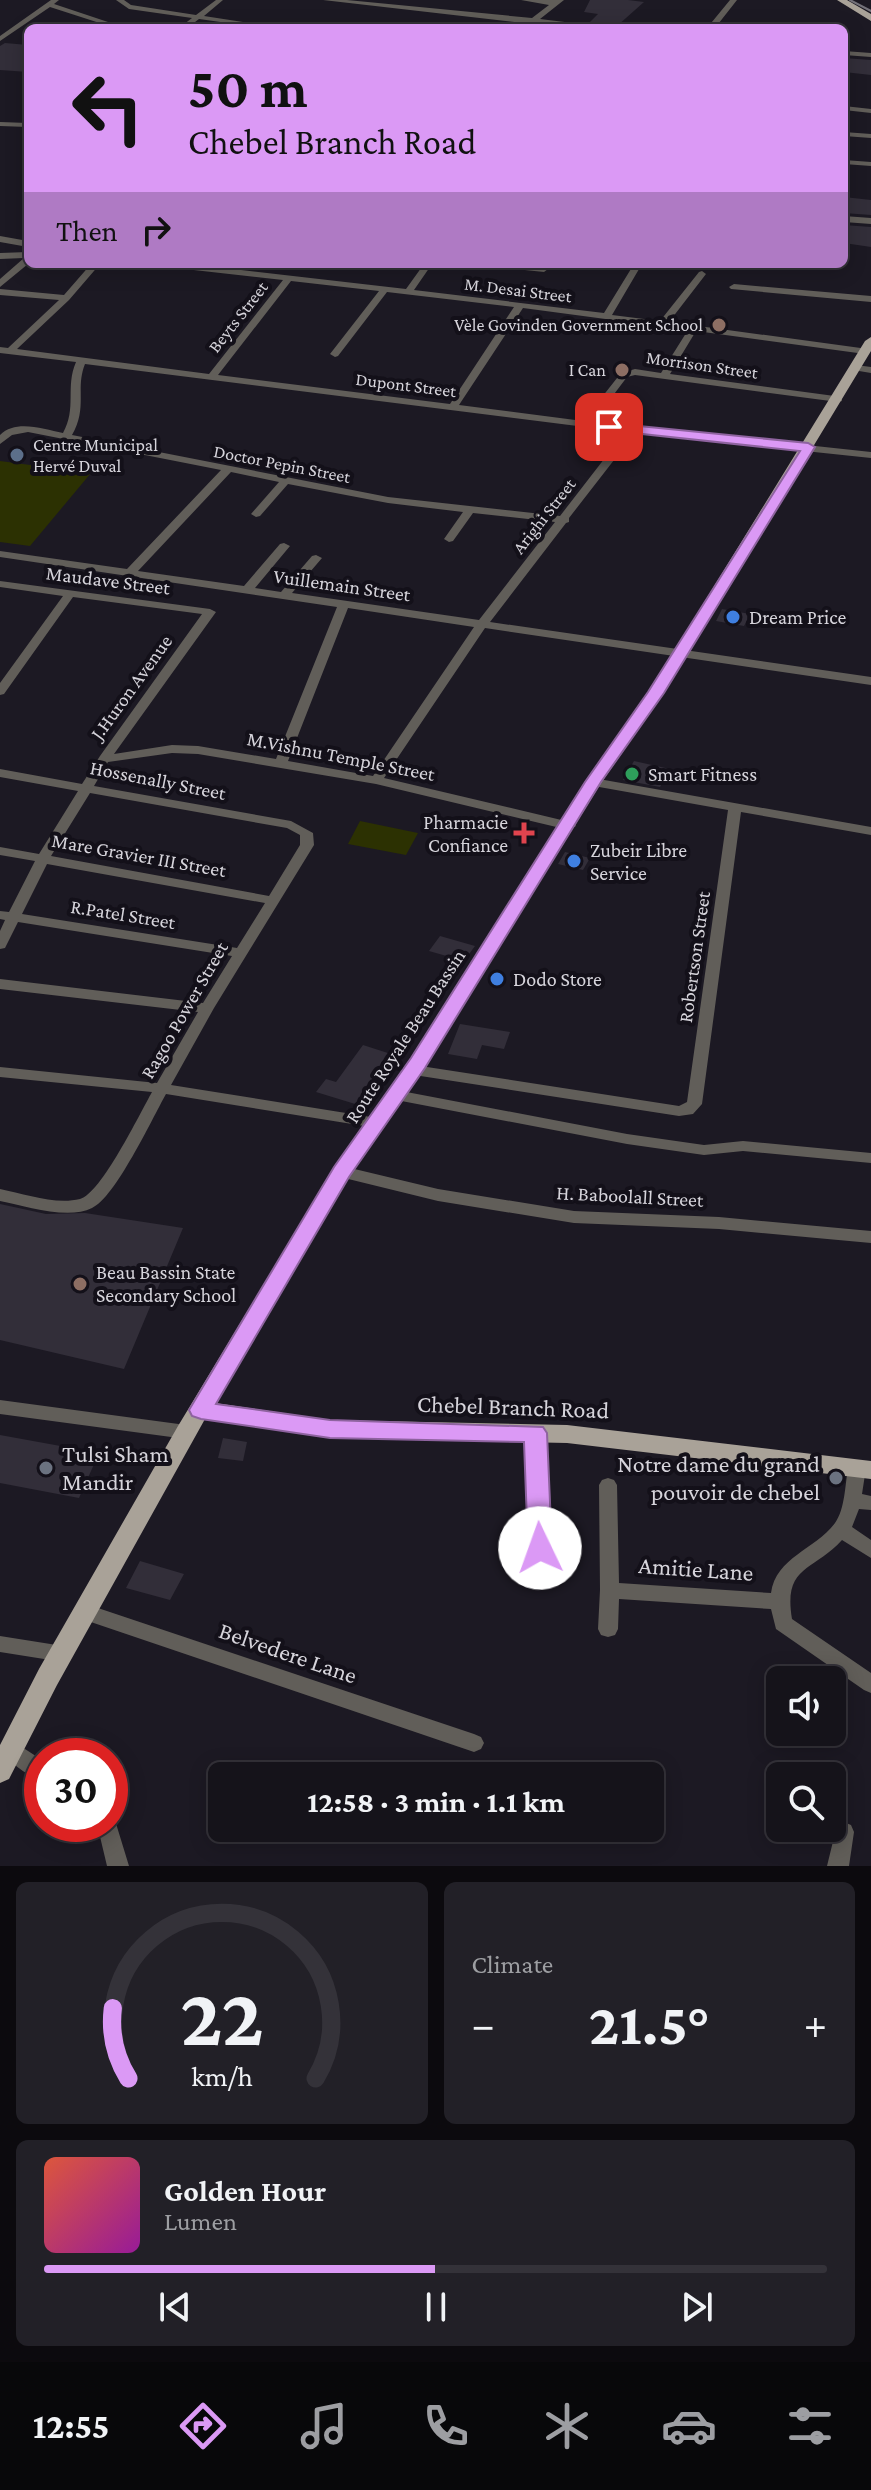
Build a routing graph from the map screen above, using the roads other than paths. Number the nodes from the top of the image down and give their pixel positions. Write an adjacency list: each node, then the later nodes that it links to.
1 (119, 0): 12 (street)
2 (161, 0): 12 (street)
3 (220, 0): 13 (street)
4 (326, 0): 11 (street)
5 (408, 0): 11 (street)
6 (524, 0): 9 (street)
7 (734, 0): 21 (street)
8 (841, 0): 14 (main road)
9 (558, 2): 15 (street)
10 (52, 3): 16 (street); 22 (street)
11 (400, 7): 15 (street)
12 (147, 10): 13 (street)
13 (197, 17): 17 (street); 18 (street)
14 (871, 18)
15 (534, 20): 19 (street); 20 (street)
16 (111, 24)
17 (188, 24)
18 (249, 24)
19 (530, 24)
20 (572, 24)
21 (714, 24)
22 (0, 39)
23 (848, 53): 24 (street)
24 (871, 55)
25 (848, 108): 26 (street)
26 (871, 111)
27 (0, 124): 28 (street)
28 (24, 125)
29 (848, 134): 30 (street)
30 (871, 136)
31 (848, 162): 32 (street)
32 (871, 164)
33 (848, 219): 34 (street)
34 (871, 221)
35 (0, 239): 36 (street)
36 (24, 243)
37 (0, 256): 38 (street)
38 (24, 257)
39 (24, 261): 48 (street)
40 (92, 268): 53 (street)
41 (203, 268): 47 (street, M. Desai Street)
42 (425, 268): 52 (street)
43 (534, 268): 45 (street)
44 (636, 268): 56 (street)
45 (544, 269)
46 (702, 274): 57 (street)
47 (289, 278): 50 (street, M. Desai Street); 65 (street, Beyts Street)
48 (0, 284)
49 (734, 287): 54 (street)
50 (385, 289): 52 (street, M. Desai Street); 61 (street)
51 (0, 292): 53 (street)
52 (408, 292): 55 (street, M. Desai Street)
53 (66, 298): 60 (street)
54 (871, 299)
55 (520, 305): 56 (street, M. Desai Street); 68 (street)
56 (606, 317): 57 (street, M. Desai Street)
57 (662, 325): 58 (street, M. Desai Street)
58 (693, 329): 59 (street, M. Desai Street); 66 (street)
59 (868, 346): 63 (main road, Route Royale Beau Bassin)
60 (5, 351): 62 (street, Dupont Street)
61 (335, 354)
62 (82, 359): 65 (street, Dupont Street); 71 (street)
63 (856, 368): 64 (street); 67 (main road, Route Royale Beau Bassin)
64 (871, 370)
65 (212, 376): 68 (street, Dupont Street)
66 (664, 376): 67 (street, Morrison Street); 69 (street, Morrison Street)
67 (838, 399): 73 (main road, Route Royale Beau Bassin)
68 (453, 407): 69 (street, Dupont Street)
69 (586, 424): 70 (street, Dupont Street)
70 (632, 430): 73 (street, Dupont Street); 79 (street, Arighi Street)
71 (66, 436): 72 (street, Doctor Pepin Street); 75 (street, Doctor Pepin Street)
72 (0, 441)
73 (808, 447): 74 (street, Dupont Street); 92 (main road, Route Royale Beau Bassin)
74 (871, 455)
75 (227, 470): 76 (street, Doctor Pepin Street); 84 (street)
76 (285, 481): 77 (street, Doctor Pepin Street); 78 (street)
77 (470, 510): 79 (street, Doctor Pepin Street); 80 (street)
78 (256, 514)
79 (565, 520): 91 (street, Arighi Street)
80 (449, 539)
81 (284, 546): 86 (street)
82 (0, 554): 84 (street, Vuillemain Street)
83 (316, 558): 88 (street)
84 (130, 573): 86 (street, Vuillemain Street)
85 (0, 584): 87 (street, Maudave Street)
86 (247, 590): 88 (street, Vuillemain Street)
87 (70, 594): 90 (street, Maudave Street); 94 (street)
88 (284, 595): 89 (street, Vuillemain Street)
89 (344, 604): 91 (street, Vuillemain Street); 96 (street)
90 (210, 612): 95 (street, J.Huron Avenue)
91 (482, 624): 92 (street, Vuillemain Street); 98 (street, Arighi Street)
92 (679, 652): 93 (street, Vuillemain Street); 99 (main road, Route Royale Beau Bassin)
93 (871, 681)
94 (0, 691)
95 (104, 759): 96 (street, M.Vishnu Temple Street); 100 (street, J.Huron Avenue)
96 (281, 763): 98 (street, M.Vishnu Temple Street)
97 (0, 773): 100 (street, Hossenally Street)
98 (376, 780): 102 (street, M.Vishnu Temple Street)
99 (593, 782): 101 (street); 102 (main road, Route Royale Beau Bassin)
100 (87, 787): 104 (street, Hossenally Street); 106 (street, J.Huron Avenue)
101 (735, 807): 103 (street); 113 (street, Robertson Street)
102 (569, 826): 113 (main road, Route Royale Beau Bassin)
103 (871, 831)
104 (306, 833): 107 (street, Ragoo Power Street)
105 (0, 851): 106 (street, Mare Gravier III Street)
106 (43, 858): 107 (street, Mare Gravier III Street); 108 (street, J.Huron Avenue)
107 (271, 900): 110 (street, Ragoo Power Street)
108 (8, 916): 109 (street, J.Huron Avenue); 110 (street, R.Patel Street)
109 (0, 945)
110 (240, 953): 112 (street, Ragoo Power Street)
111 (0, 984): 112 (street)
112 (207, 1008): 115 (street, Ragoo Power Street)
113 (414, 1070): 116 (main road, Route Royale Beau Bassin)
114 (0, 1072): 115 (street)
115 (161, 1088): 117 (street); 120 (street, Ragoo Power Street)
116 (396, 1095): 117 (main road, Route Royale Beau Bassin); 118 (street)
117 (377, 1123): 119 (main road, Route Royale Beau Bassin)
118 (871, 1158)
119 (342, 1172): 121 (street, H. Baboolall Street); 123 (main road, Route Royale Beau Bassin)
120 (0, 1195)
121 (871, 1237)
122 (0, 1407): 124 (street)
123 (201, 1410): 124 (main road, Route Royale Beau Bassin); 125 (main road, Chebel Branch Road)
124 (186, 1432): 135 (main road, Route Royale Beau Bassin)
125 (535, 1433): 126 (main road, Chebel Branch Road); 131 (street)
126 (864, 1469): 128 (street)
127 (608, 1485): 133 (street)
128 (851, 1500): 129 (street); 130 (street)
129 (871, 1503)
130 (841, 1529): 132 (street); 134 (street)
131 (540, 1548)
132 (871, 1550)
133 (610, 1590): 134 (street, Amitie Lane); 136 (street)
134 (778, 1601): 139 (street)
135 (86, 1612): 138 (main road, Route Royale Beau Bassin); 140 (street, Belvedere Lane)
136 (608, 1629)
137 (0, 1644): 138 (street)
138 (63, 1654): 141 (main road, Route Royale Beau Bassin)
139 (871, 1684)
140 (474, 1743)
141 (11, 1749): 142 (street); 143 (main road, Route Royale Beau Bassin)
142 (24, 1759)
143 (0, 1771)
144 (112, 1842): 146 (street)
145 (842, 1842): 147 (street)
146 (118, 1866)
147 (838, 1866)

